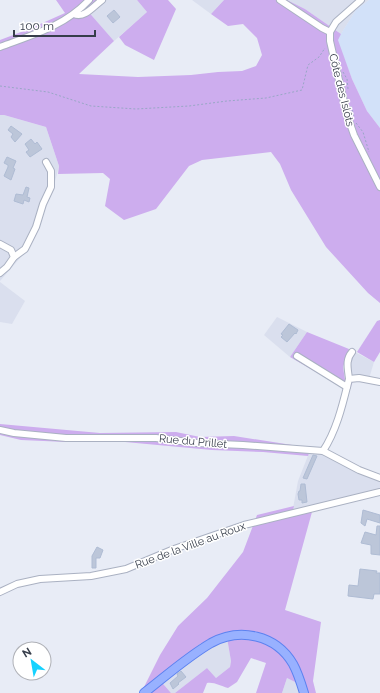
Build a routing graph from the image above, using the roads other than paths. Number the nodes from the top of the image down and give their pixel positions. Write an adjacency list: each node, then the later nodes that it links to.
1 (89, 0): 5 (street)
2 (102, 0): 5 (street)
3 (280, 0): 6 (street)
4 (361, 0): 6 (street)
5 (74, 14): 7 (street)
6 (330, 32): 9 (street, Côte des Islôts)
7 (0, 47)
8 (46, 162): 11 (street)
9 (380, 187)
10 (0, 244): 11 (street)
11 (14, 257): 12 (street)
12 (0, 274)
13 (352, 352): 15 (street)
14 (297, 356): 17 (street)
15 (349, 379): 16 (street); 17 (street)
16 (380, 382)
17 (347, 387): 19 (street)
18 (0, 430): 19 (street, Rue du Prillet)
19 (323, 451): 20 (street, Rue du Prillet)
20 (380, 478)
21 (380, 492): 22 (street, Rue de la Ville au Roux)
22 (0, 592)
23 (144, 693): 24 (main road)
24 (304, 693)

